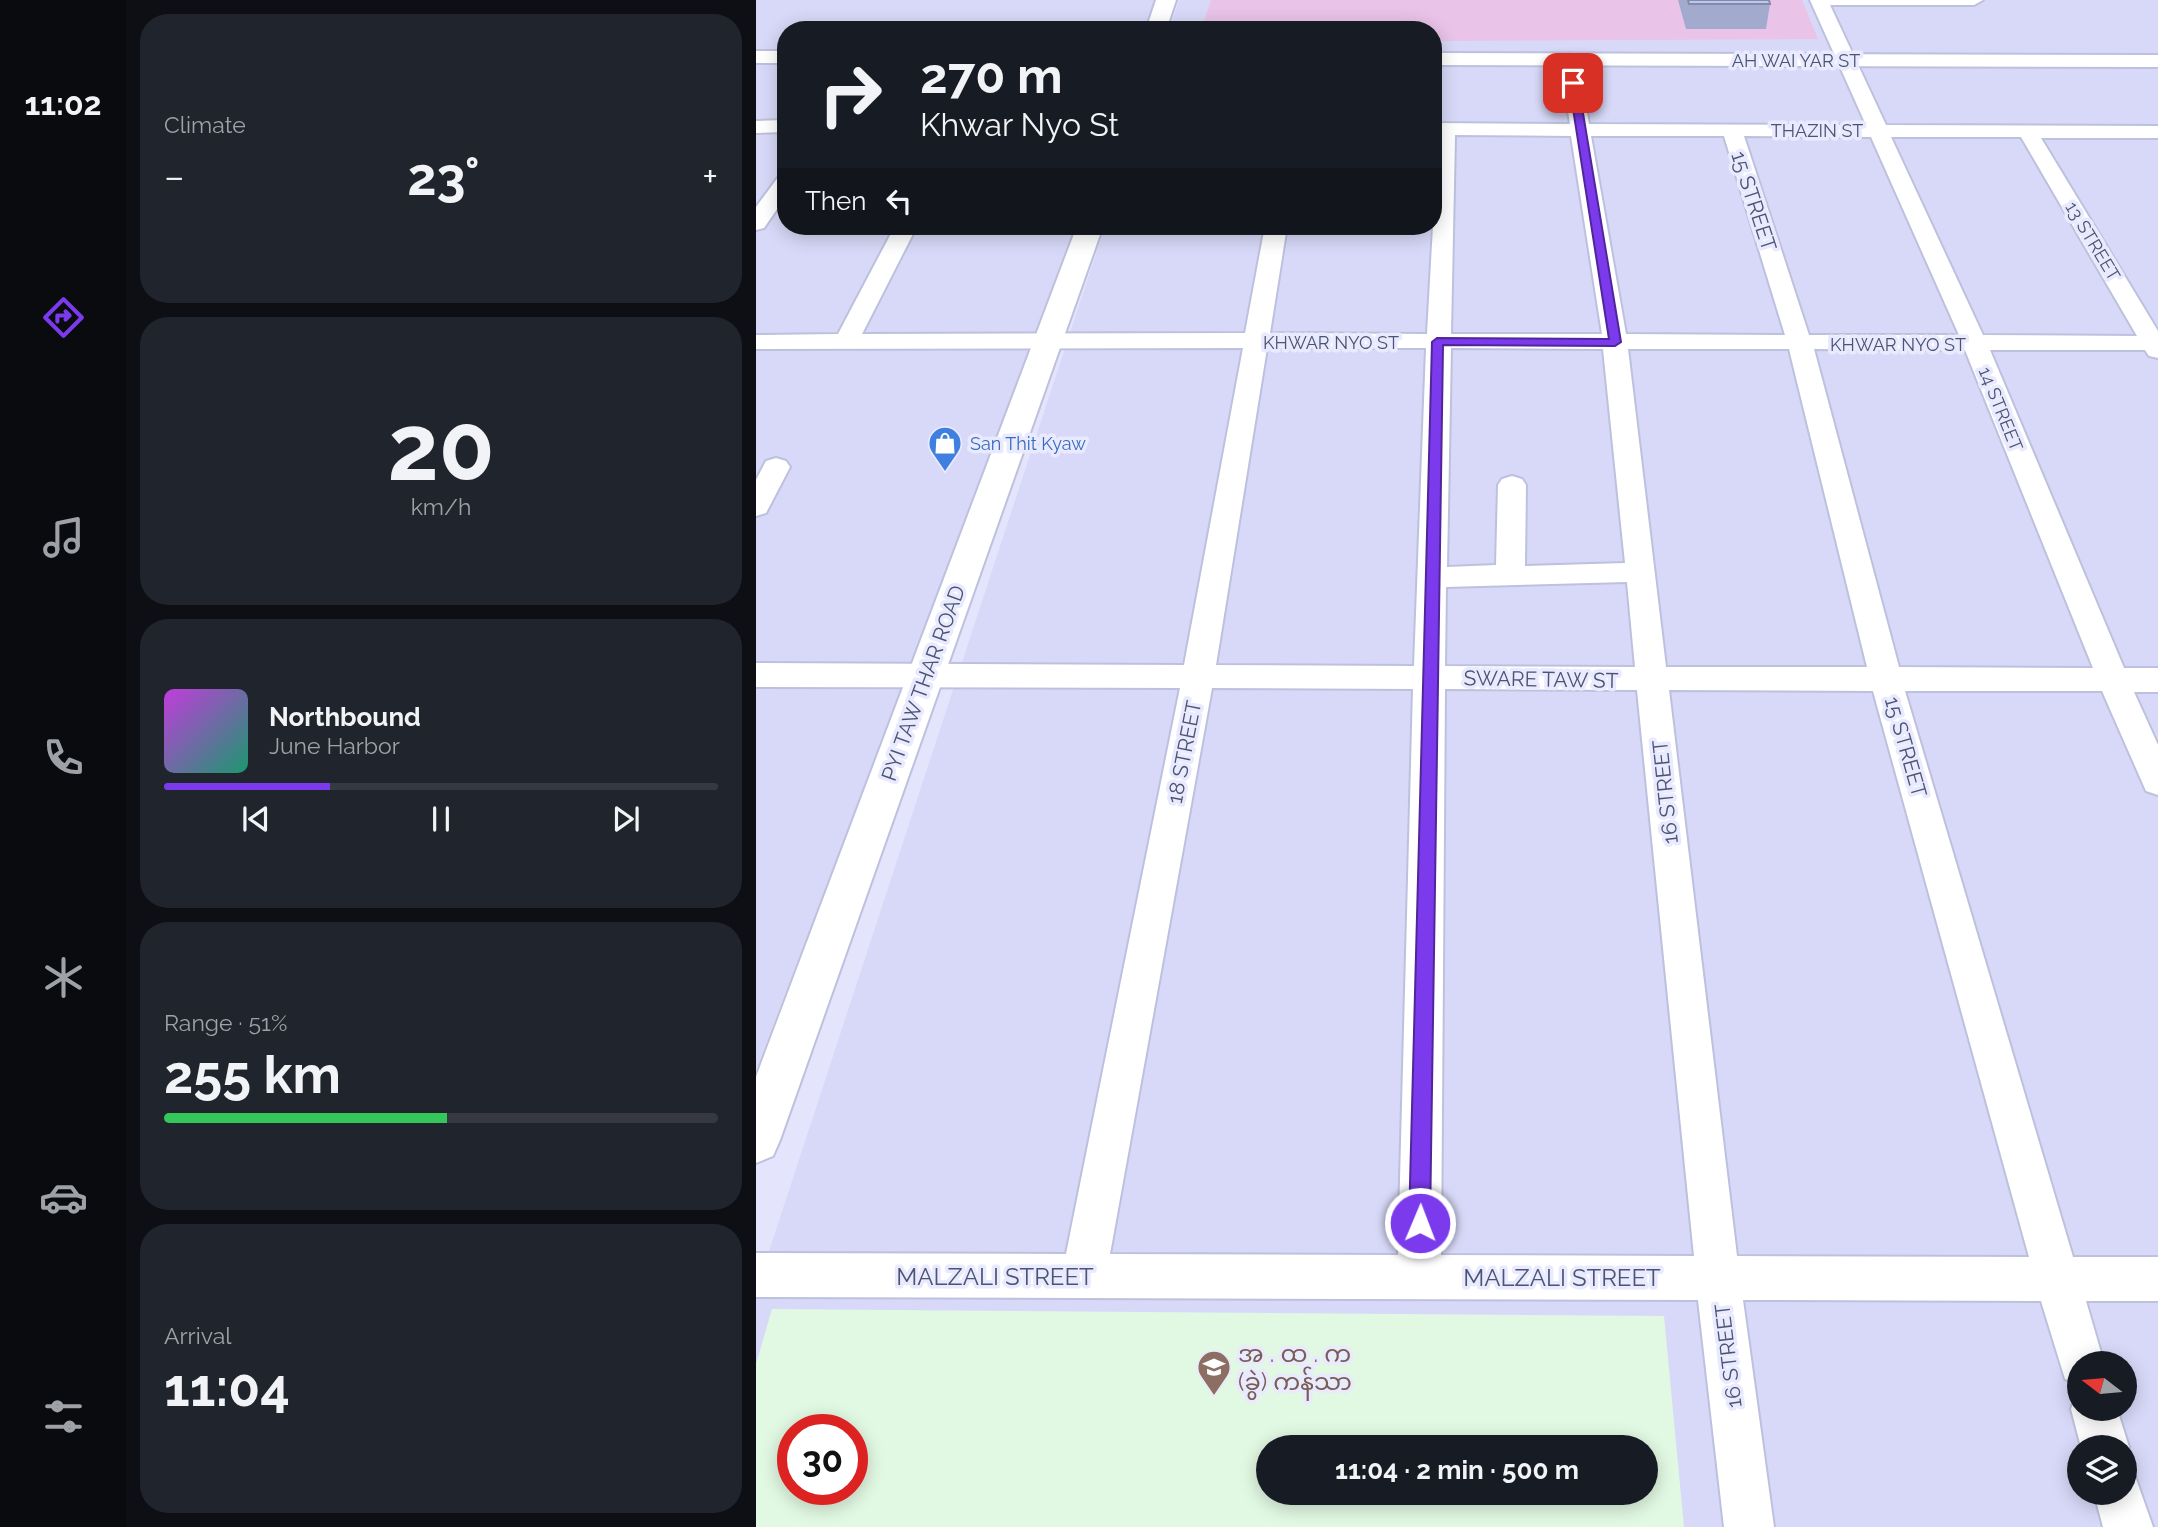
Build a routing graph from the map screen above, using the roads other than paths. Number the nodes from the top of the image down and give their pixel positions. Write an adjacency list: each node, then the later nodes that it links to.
1 (1167, 0): 4 (street)
2 (1819, 0): 3 (street); 9 (street, 14 STREET)
3 (1973, 0)
4 (1159, 21)
5 (756, 57): 6 (street)
6 (777, 57)
7 (1442, 59): 8 (street, AH WAI YAR ST)
8 (1569, 60): 9 (street, AH WAI YAR ST); 14 (street, 16 STREET)
9 (1846, 60): 10 (street, AH WAI YAR ST); 15 (street, 14 STREET)
10 (2158, 61)
11 (777, 126): 12 (street)
12 (756, 127)
13 (1442, 129): 14 (street, THAZIN ST)
14 (1581, 130): 16 (street, THAZIN ST); 29 (street, 16 STREET)
15 (1877, 130): 16 (street, THAZIN ST); 17 (street, THAZIN ST); 32 (street, 14 STREET)
16 (1732, 131): 31 (street, 15 STREET)
17 (2028, 132): 18 (street, THAZIN ST); 33 (street, 13 STREET)
18 (2158, 132)
19 (777, 193): 20 (street)
20 (756, 223)
21 (901, 235): 30 (street)
22 (1087, 235): 25 (street, PYI TAW THAR ROAD)
23 (1274, 235): 27 (street, 18 STREET)
24 (1438, 235): 28 (street)
25 (1050, 341): 27 (street, KHWAR NYO ST); 30 (street, KHWAR NYO ST); 41 (street, PYI TAW THAR ROAD)
26 (756, 342): 30 (street, KHWAR NYO ST)
27 (1255, 342): 28 (street, KHWAR NYO ST); 42 (street, 18 STREET)
28 (1437, 342): 29 (street, KHWAR NYO ST); 38 (street)
29 (1615, 342): 31 (street, KHWAR NYO ST); 37 (street, 16 STREET)
30 (845, 343)
31 (1800, 344): 32 (street, KHWAR NYO ST); 44 (street, 15 STREET)
32 (1975, 344): 33 (street, KHWAR NYO ST); 46 (street, 14 STREET)
33 (2156, 346)
34 (776, 467): 36 (street)
35 (1512, 485): 39 (street)
36 (756, 507)
37 (1641, 572): 39 (street); 45 (street, 16 STREET)
38 (1433, 577): 39 (street); 43 (street)
39 (1500, 577)
40 (756, 675): 41 (street, SWARE TAW ST)
41 (925, 676): 42 (street, SWARE TAW ST); 49 (street, PYI TAW THAR ROAD)
42 (1198, 677): 43 (street, SWARE TAW ST); 51 (street, 18 STREET)
43 (1429, 677): 45 (street, SWARE TAW ST); 52 (street)
44 (1886, 679): 45 (street, SWARE TAW ST); 46 (street, SWARE TAW ST); 54 (street, 15 STREET)
45 (1653, 680): 53 (street, 16 STREET)
46 (2113, 680): 47 (street, SWARE TAW ST); 48 (street, 14 STREET)
47 (2158, 680)
48 (2158, 782)
49 (756, 1140)
50 (756, 1275): 51 (street, MALZALI STREET)
51 (1084, 1276): 52 (street, MALZALI STREET)
52 (1419, 1277): 53 (street, MALZALI STREET)
53 (1718, 1278): 54 (street, MALZALI STREET); 58 (street, 16 STREET)
54 (2057, 1279): 55 (street, MALZALI STREET); 56 (street, 15 STREET)
55 (2158, 1279)
56 (2078, 1351)
57 (2122, 1505): 59 (street)
58 (1749, 1527)
59 (2128, 1527)

